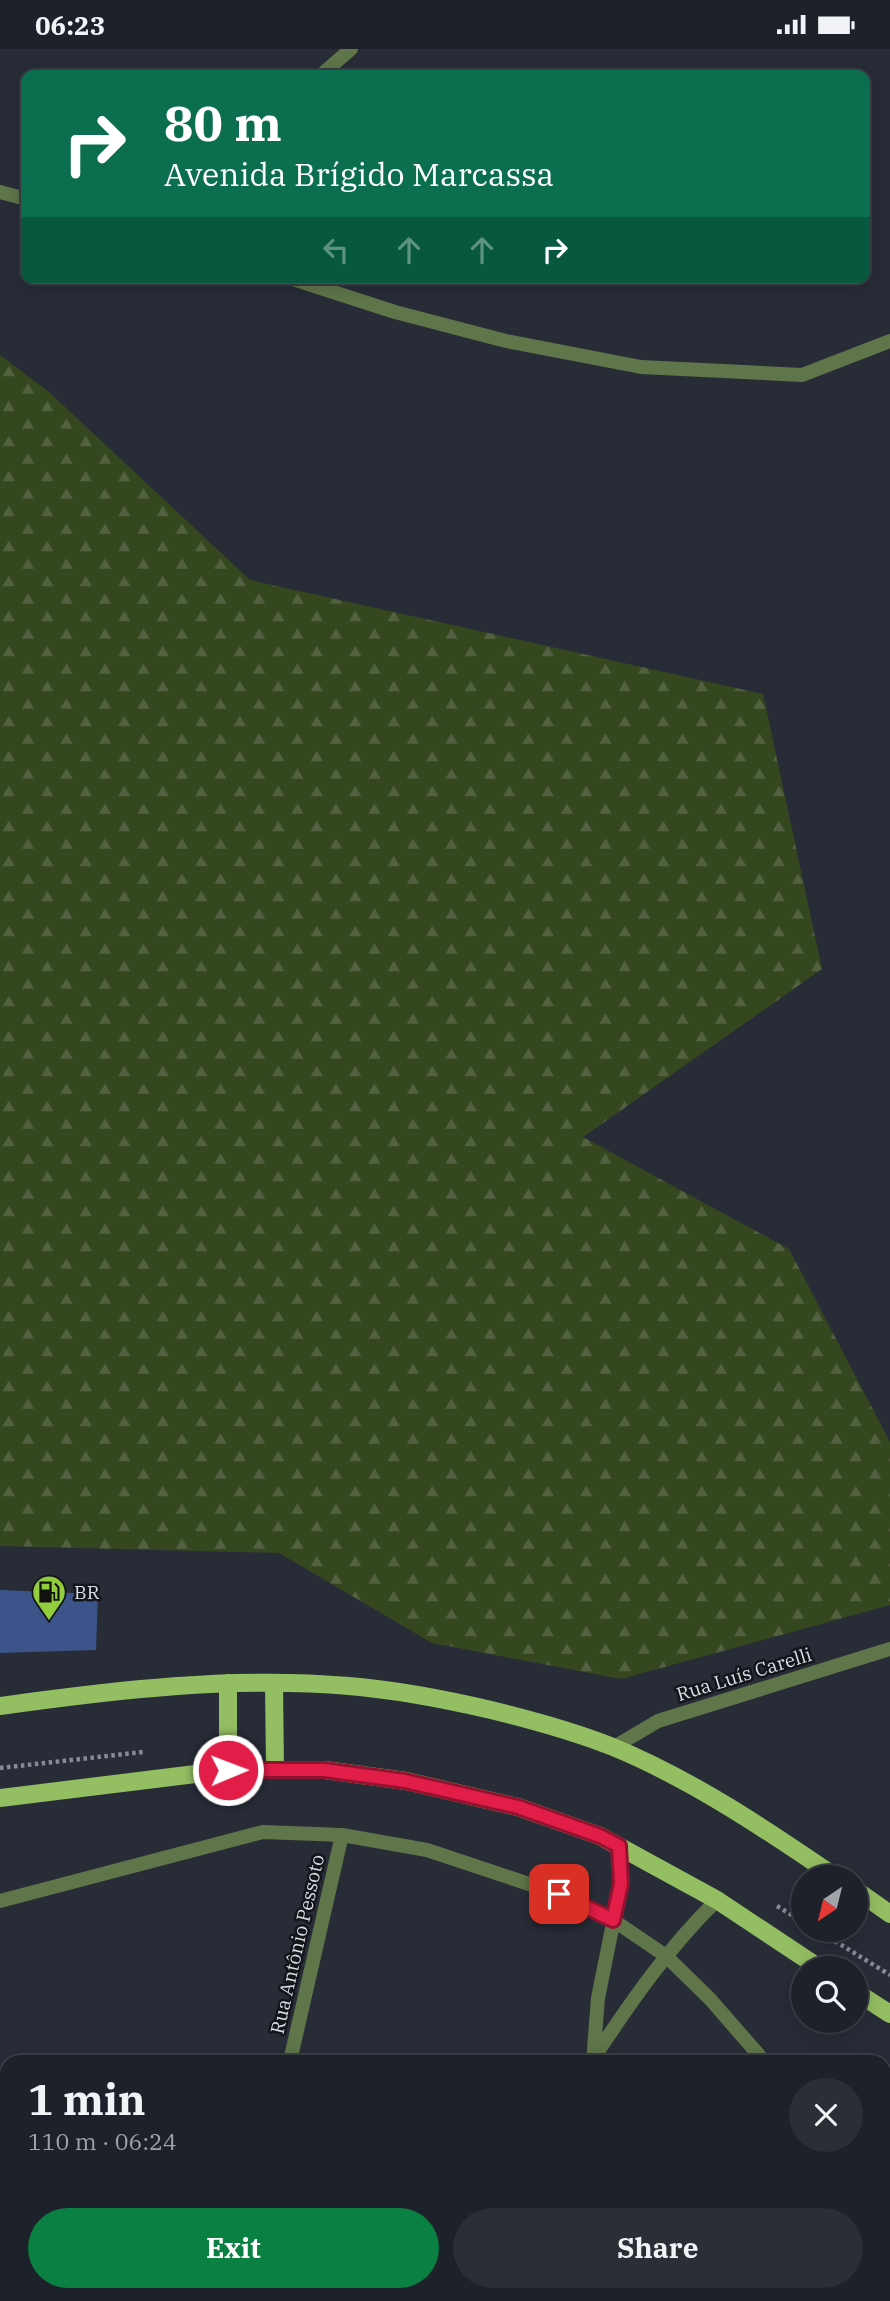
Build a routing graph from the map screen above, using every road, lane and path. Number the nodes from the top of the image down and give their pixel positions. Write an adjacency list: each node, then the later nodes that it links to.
1 (351, 49): 2 (street)
2 (327, 70)
3 (0, 192): 4 (street)
4 (21, 198)
5 (309, 284): 6 (street)
6 (890, 341)
7 (890, 1649): 11 (street, Rua Luís Carelli)
8 (228, 1683): 9 (main road); 10 (main road); 15 (main road)
9 (274, 1683): 11 (main road); 14 (main road)
10 (0, 1706)
11 (614, 1747): 19 (main road)
12 (147, 1751): 13 (path)
13 (0, 1768)
14 (275, 1769): 15 (main road); 18 (main road)
15 (228, 1770): 16 (main road)
16 (0, 1798)
17 (342, 1835): 22 (street); 24 (street); 31 (street, Rua Antônio Pessoto)
18 (619, 1846): 21 (main road); 24 (street)
19 (817, 1865)
20 (868, 1898): 23 (main road)
21 (717, 1900): 26 (street); 27 (main road)
22 (0, 1901)
23 (890, 1914)
24 (613, 1920): 26 (street); 32 (street)
25 (838, 1943): 28 (path)
26 (666, 1956): 33 (street); 34 (street)
27 (801, 1956)
28 (890, 1975)
29 (868, 2000): 30 (main road)
30 (890, 2014)
31 (291, 2055)
32 (594, 2055)
33 (597, 2055)
34 (759, 2055)

